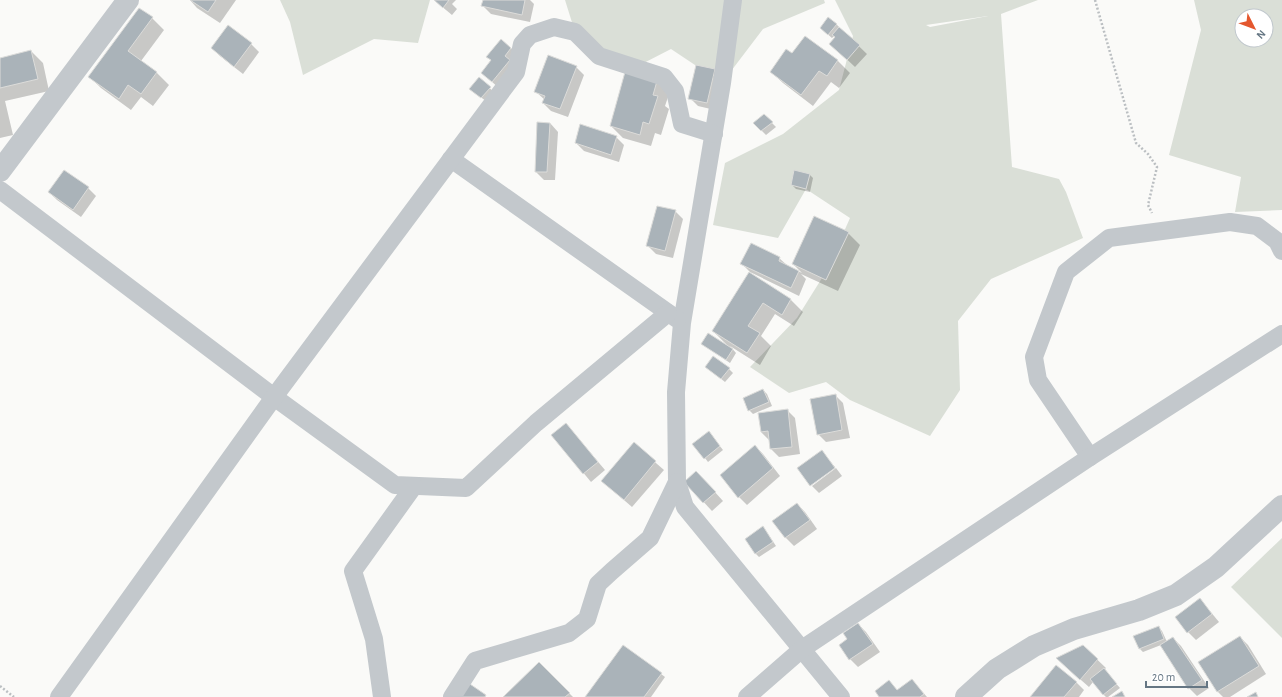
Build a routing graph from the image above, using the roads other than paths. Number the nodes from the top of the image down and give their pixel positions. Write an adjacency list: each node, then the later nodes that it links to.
1 (128, 0): 5 (street)
2 (733, 0): 3 (street)
3 (714, 134): 4 (street); 8 (street)
4 (451, 159): 8 (street); 10 (street)
5 (0, 171)
6 (0, 190): 10 (street)
7 (1282, 251): 11 (street)
8 (675, 318): 12 (street); 13 (street)
9 (1282, 334): 11 (street)
10 (274, 397): 13 (street); 16 (street)
11 (1090, 457): 15 (street)
12 (677, 482): 15 (street); 18 (street)
13 (414, 486): 17 (street)
14 (1282, 506): 21 (street)
15 (802, 649): 19 (street); 20 (street)
16 (59, 697)
17 (382, 697)
18 (452, 697)
19 (747, 697)
20 (841, 697)
21 (966, 697)

